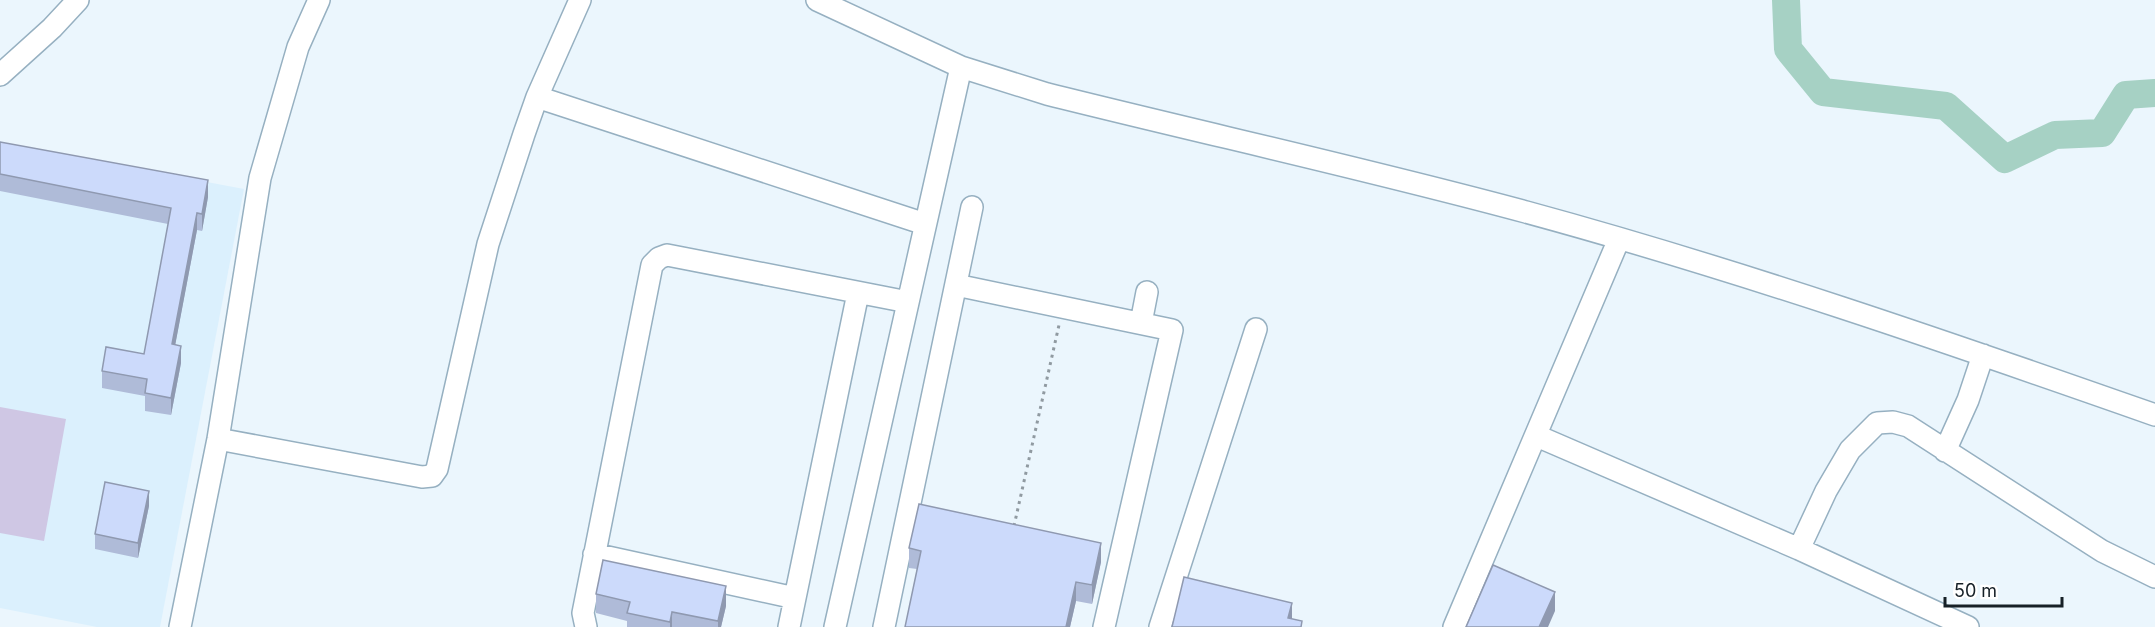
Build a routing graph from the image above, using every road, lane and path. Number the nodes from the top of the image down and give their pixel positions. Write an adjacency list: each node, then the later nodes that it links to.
1 (78, 0): 6 (street)
2 (319, 0): 21 (street)
3 (580, 0): 7 (street)
4 (817, 0): 5 (street)
5 (961, 67): 9 (street); 10 (street)
6 (0, 75)
7 (537, 97): 9 (street); 21 (street)
8 (972, 207): 11 (street)
9 (925, 224): 14 (street)
10 (1619, 239): 18 (street); 20 (street)
11 (956, 285): 15 (street); 32 (street)
12 (1148, 292): 16 (street)
13 (858, 293): 14 (street); 25 (street); 27 (street)
14 (908, 302): 31 (street)
15 (1063, 307): 16 (street); 23 (path)
16 (1141, 323): 33 (street)
17 (1256, 329): 34 (street)
18 (1983, 354): 19 (street); 22 (street)
19 (2155, 415)
20 (1537, 436): 24 (street); 35 (street)
21 (218, 439): 28 (street)
22 (1945, 451): 24 (street); 26 (street)
23 (1011, 536)
24 (1799, 549): 36 (street)
25 (594, 554): 27 (street); 29 (street)
26 (2155, 578)
27 (795, 598): 30 (street)
28 (180, 627)
29 (586, 627)
30 (789, 627)
31 (835, 627)
32 (884, 627)
33 (1104, 627)
34 (1160, 627)
35 (1454, 627)
36 (1968, 627)

